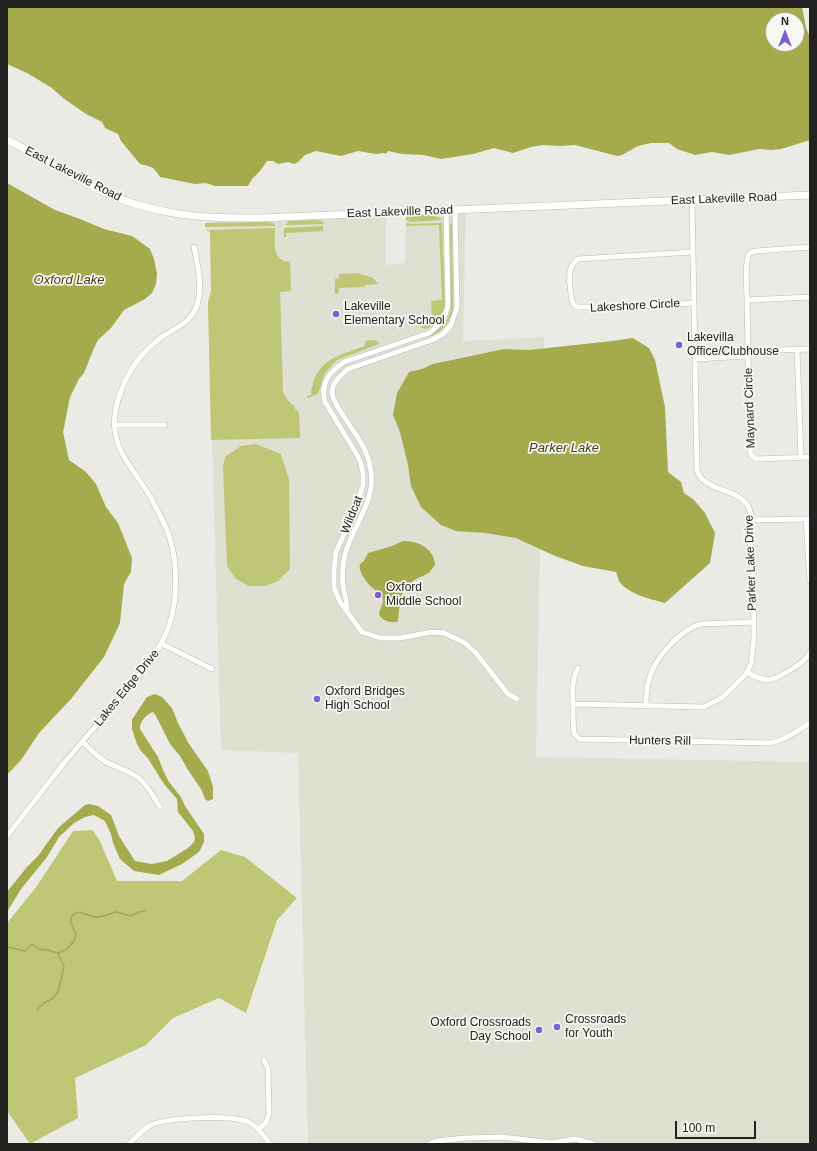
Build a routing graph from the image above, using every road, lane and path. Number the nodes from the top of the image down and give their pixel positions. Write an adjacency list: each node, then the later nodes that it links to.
1 (7, 140): 4 (main road, East Lakeville Road)
2 (810, 195): 3 (main road, East Lakeville Road)
3 (692, 200): 5 (main road, East Lakeville Road); 8 (street, Parker Lake Drive)
4 (446, 210): 5 (main road, East Lakeville Road); 12 (street)
5 (455, 210): 13 (street)
6 (194, 247): 21 (street, Lakes Edge Drive)
7 (810, 247): 10 (street, Maynard Circle)
8 (693, 252): 11 (street, Parker Lake Drive); 11 (street, Lakeshore Circle)
9 (810, 297): 10 (street)
10 (747, 300): 16 (street, Maynard Circle)
11 (694, 303): 17 (street, Parker Lake Drive)
12 (420, 336): 13 (street); 19 (street)
13 (423, 344): 18 (street)
14 (797, 349): 15 (street); 16 (street); 23 (street)
15 (810, 349)
16 (748, 353): 17 (street); 23 (street, Maynard Circle)
17 (695, 359): 25 (street, Parker Lake Drive)
18 (334, 398): 19 (street); 27 (street, Wildcat)
19 (325, 402): 27 (street, Wildcat)
20 (165, 424): 21 (street)
21 (114, 425): 29 (street, Lakes Edge Drive)
22 (810, 457): 23 (street, Maynard Circle)
23 (801, 458)
24 (808, 519): 25 (street); 26 (street)
25 (750, 520): 28 (street, Parker Lake Drive)
26 (810, 581)
27 (347, 609): 34 (street, Wildcat)
28 (753, 622): 33 (street, Parker Lake Drive); 36 (street)
29 (162, 644): 32 (street); 38 (street, Lakes Edge Drive)
30 (810, 652): 33 (street)
31 (578, 668): 35 (street, Hunters Rill)
32 (212, 669)
33 (747, 672): 36 (street, Parker Lake Drive)
34 (518, 699)
35 (573, 704): 36 (street, Parker Lake Drive); 37 (street, Hunters Rill)
36 (646, 706)
37 (810, 723)
38 (83, 742): 39 (street); 40 (street, Lakes Edge Drive)
39 (160, 808)
40 (7, 836)
41 (264, 1060): 42 (street)
42 (259, 1129): 43 (street); 44 (street)
43 (128, 1144)
44 (270, 1144)
45 (430, 1144): 46 (street)
46 (594, 1144)

